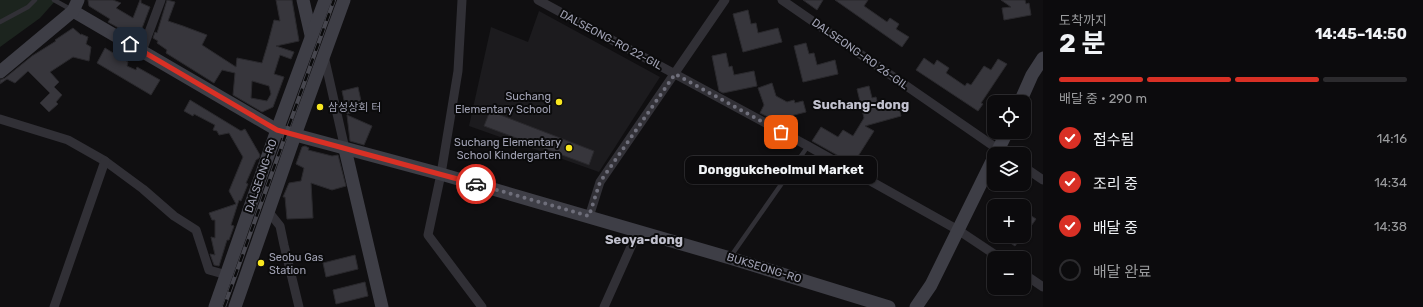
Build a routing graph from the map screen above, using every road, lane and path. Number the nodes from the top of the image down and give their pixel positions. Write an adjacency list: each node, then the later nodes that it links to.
1 (35, 0): 12 (lane)
2 (54, 0): 11 (lane)
3 (161, 0): 14 (street)
4 (303, 0): 13 (street)
5 (325, 0): 13 (street, DALSEONG-RO)
6 (344, 0): 15 (street)
7 (462, 0): 28 (street)
8 (538, 0): 18 (street, DALSEONG-RO 22-GIL)
9 (725, 0): 18 (street)
10 (782, 0): 24 (street, DALSEONG-RO 26-GIL)
11 (75, 5): 14 (street, BUKSEONG-RO); 17 (street)
12 (0, 22)
13 (311, 35): 21 (street, DALSEONG-RO)
14 (142, 51): 21 (street, BUKSEONG-RO)
15 (324, 56): 22 (street); 25 (street)
16 (1043, 59): 19 (street)
17 (0, 72)
18 (675, 74): 23 (street, DALSEONG-RO 22-GIL); 32 (street)
19 (1023, 95)
20 (0, 119): 26 (street)
21 (277, 130): 22 (street, BUKSEONG-RO); 37 (street, DALSEONG-RO)
22 (295, 135): 25 (street, BUKSEONG-RO); 31 (street)
23 (808, 146): 33 (street, DALSEONG-RO 22-GIL); 36 (lane)
24 (988, 147)
25 (346, 149): 28 (street, BUKSEONG-RO); 45 (street)
26 (105, 161): 37 (street); 41 (street)
27 (1031, 172): 30 (street)
28 (441, 174): 32 (street, BUKSEONG-RO); 46 (street)
29 (987, 175): 33 (street)
30 (1043, 180)
31 (268, 211): 43 (street); 44 (street)
32 (589, 216): 34 (street, BUKSEONG-RO)
33 (958, 230): 35 (street, DALSEONG-RO 22-GIL); 39 (street)
34 (638, 231): 36 (street, BUKSEONG-RO); 47 (street)
35 (990, 251)
36 (730, 258): 48 (street, BUKSEONG-RO)
37 (227, 275): 42 (street, DALSEONG-RO)
38 (1031, 279): 40 (street)
39 (931, 285): 49 (street); 50 (street)
40 (1043, 287)
41 (54, 307)
42 (216, 307)
43 (235, 307)
44 (299, 307)
45 (382, 307)
46 (482, 307)
47 (604, 307)
48 (890, 307)
49 (916, 307)
50 (924, 307)

